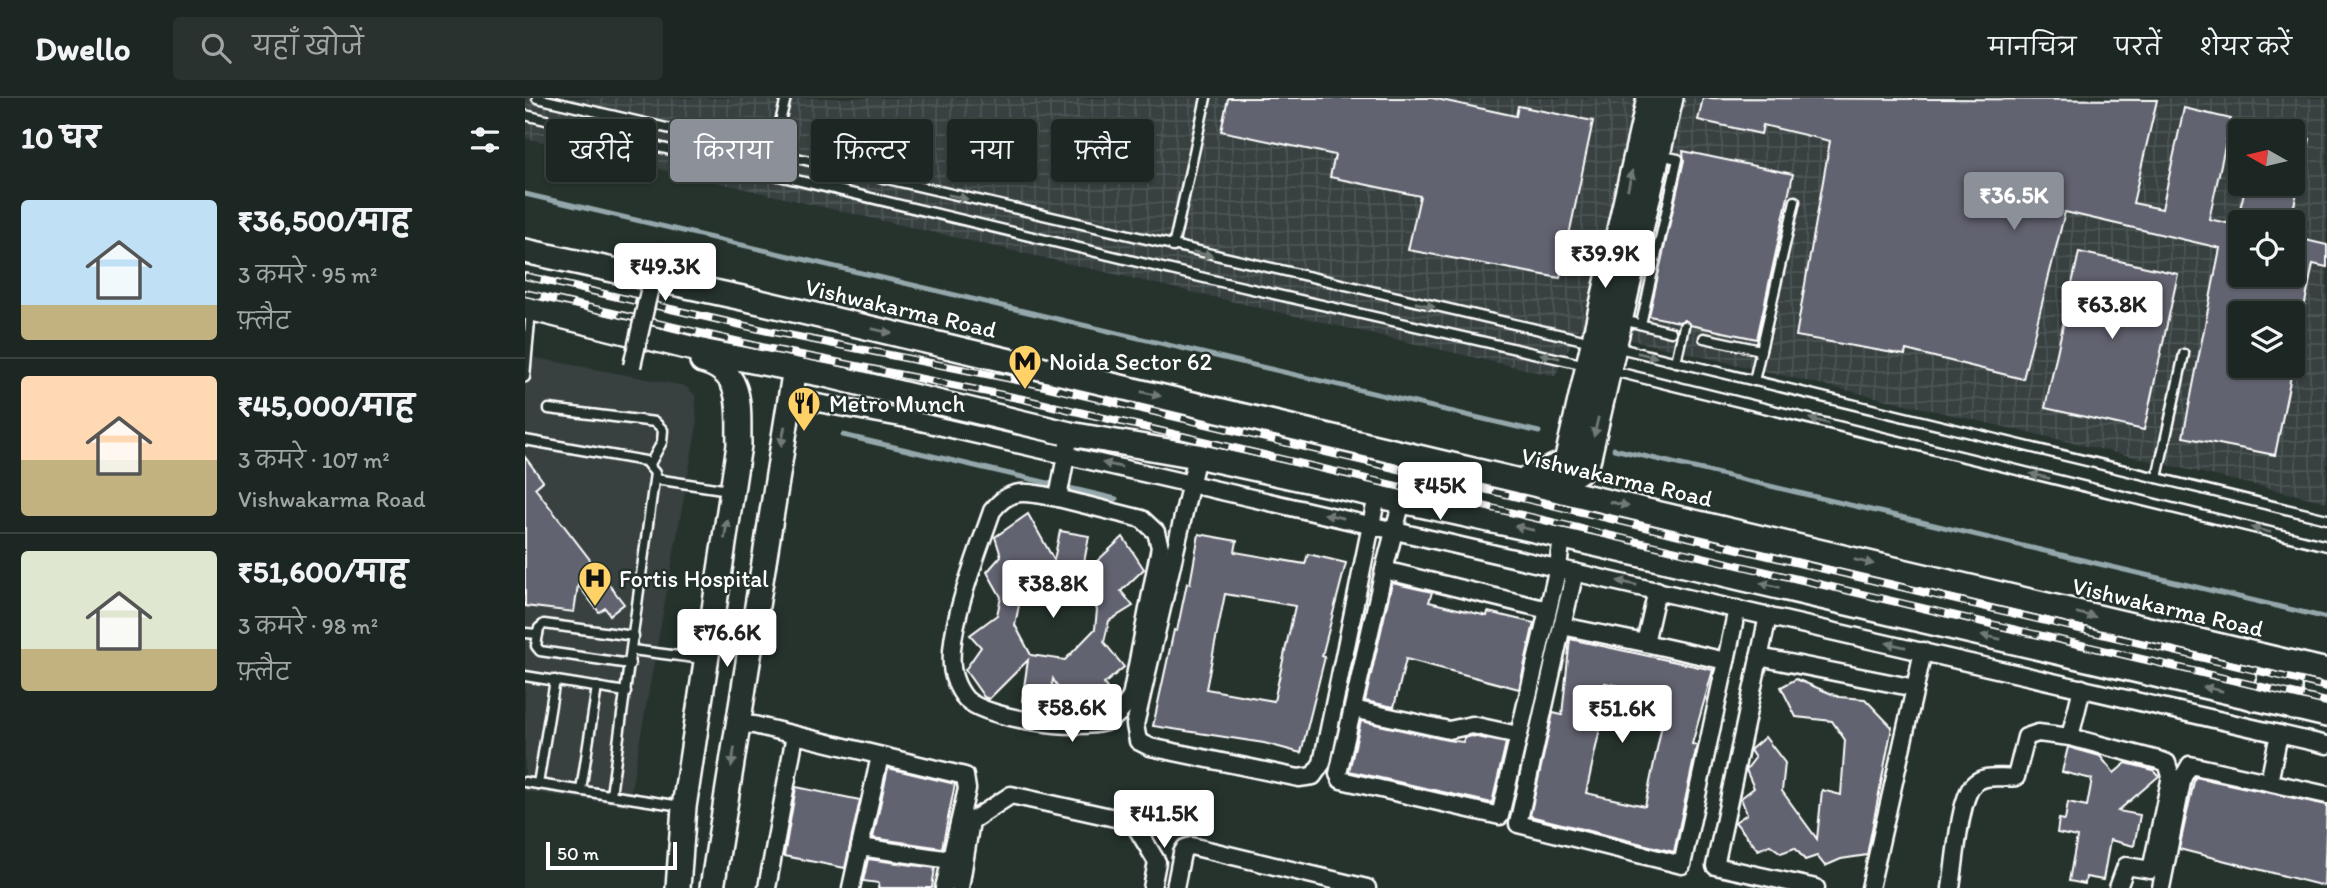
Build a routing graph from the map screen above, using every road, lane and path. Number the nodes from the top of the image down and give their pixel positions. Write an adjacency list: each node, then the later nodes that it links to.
1 (537, 98): 6 (lane)
2 (786, 98): 8 (lane)
3 (1206, 98): 14 (lane)
4 (1649, 98): 22 (main road, one-way to 4)
5 (1671, 98): 18 (main road)
6 (547, 99): 9 (lane)
7 (525, 115): 10 (lane)
8 (781, 119)
9 (670, 129)
10 (670, 150)
11 (797, 159): 14 (lane, one-way to 14)
12 (797, 180): 27 (lane, one-way to 12)
13 (1795, 201): 23 (lane)
14 (1173, 247): 22 (lane, one-way to 22)
15 (659, 248): 26 (street, bridge)
16 (525, 251): 39 (main road, Vishwakarma Road, one-way to 39)
17 (528, 315): 28 (main road); 29 (lane); 42 (main road)
18 (1630, 322): 20 (lane); 22 (main road)
19 (1684, 326): 25 (lane)
20 (1671, 332)
21 (1704, 338): 23 (lane)
22 (1604, 345): 25 (lane, one-way to 25); 27 (main road)
23 (1761, 350): 30 (lane)
24 (2184, 354): 37 (lane)
25 (1676, 362): 30 (lane)
26 (632, 366)
27 (1599, 367): 39 (main road); 41 (main road, one-way to 41); 50 (lane, one-way to 27)
28 (795, 368): 31 (main road); 34 (main road)
29 (525, 377)
30 (1754, 381): 37 (lane)
31 (790, 398): 34 (street); 82 (main road, one-way to 82)
32 (549, 409): 36 (lane)
33 (525, 440): 36 (lane)
34 (1068, 444): 35 (main road); 40 (street, one-way to 34); 44 (street)
35 (1198, 456): 40 (street); 43 (main road)
36 (650, 464): 38 (lane)
37 (2157, 478): 46 (lane)
38 (655, 479): 42 (lane); 61 (lane)
39 (1521, 481): 41 (main road, Vishwakarma Road)
40 (1191, 483): 47 (street, one-way to 40); 47 (street)
41 (1553, 489): 65 (main road, Vishwakarma Road, one-way to 65)
42 (732, 491): 67 (main road, one-way to 42)
43 (1377, 496): 45 (main road); 47 (street)
44 (1058, 498): 44 (street)
45 (1402, 501): 48 (street); 49 (main road, one-way to 45)
46 (2327, 519)
47 (1371, 525): 48 (street)
48 (1394, 530): 51 (street); 52 (street)
49 (1562, 537): 51 (street); 78 (main road, one-way to 49)
50 (2327, 546)
51 (1558, 568): 53 (street); 56 (street)
52 (1384, 570): 56 (street); 80 (street)
53 (1575, 572): 54 (street, one-way to 53); 58 (street)
54 (1657, 590): 55 (street); 62 (street)
55 (1737, 609): 57 (street); 68 (street)
56 (1548, 610): 85 (street)
57 (1768, 616): 64 (street, one-way to 57); 66 (street)
58 (1562, 626): 62 (street); 68 (street)
59 (525, 633): 60 (lane)
60 (538, 634): 61 (lane); 69 (lane)
61 (634, 636): 63 (lane)
62 (1645, 643): 68 (street)
63 (632, 650): 67 (lane); 69 (lane)
64 (1923, 651): 75 (street); 76 (street)
65 (2262, 656): 70 (main road, Vishwakarma Road); 78 (main road)
66 (1759, 657): 75 (street); 107 (street)
67 (706, 660): 95 (main road)
68 (1726, 661)
69 (630, 664): 77 (lane)
70 (2303, 666): 71 (main road, Vishwakarma Road); 79 (main road)
71 (2327, 671)
72 (525, 676): 73 (lane)
73 (555, 680): 74 (lane); 91 (lane)
74 (597, 687): 77 (lane); 92 (lane)
75 (1915, 688): 108 (street)
76 (2082, 688): 83 (street); 86 (street)
77 (625, 692): 94 (lane)
78 (2255, 699): 79 (main road)
79 (2294, 708): 81 (main road)
80 (1353, 709): 85 (street); 85 (street)
81 (2327, 716)
82 (738, 724): 84 (street); 99 (main road, one-way to 99)
83 (2279, 734): 87 (street); 90 (street)
84 (795, 735): 88 (street); 100 (street)
85 (1518, 735)
86 (2070, 737): 109 (street); 110 (street)
87 (2327, 745)
88 (880, 755): 96 (street); 97 (street)
89 (525, 782): 91 (lane)
90 (2269, 782): 93 (street); 111 (street)
91 (538, 784): 92 (lane)
92 (581, 790): 94 (lane)
93 (2327, 794)
94 (611, 795): 95 (lane)
95 (684, 807): 98 (main road)
96 (860, 847): 97 (street); 101 (street)
97 (950, 860): 102 (street)
98 (678, 888)
99 (712, 888)
100 (767, 888)
101 (851, 888)
102 (944, 888)
103 (960, 888): 104 (street)
104 (1152, 888)
105 (1175, 888): 106 (street)
106 (1367, 888)
107 (1817, 888)
108 (1870, 888)
109 (1951, 888)
110 (2117, 888)
111 (2161, 888)

